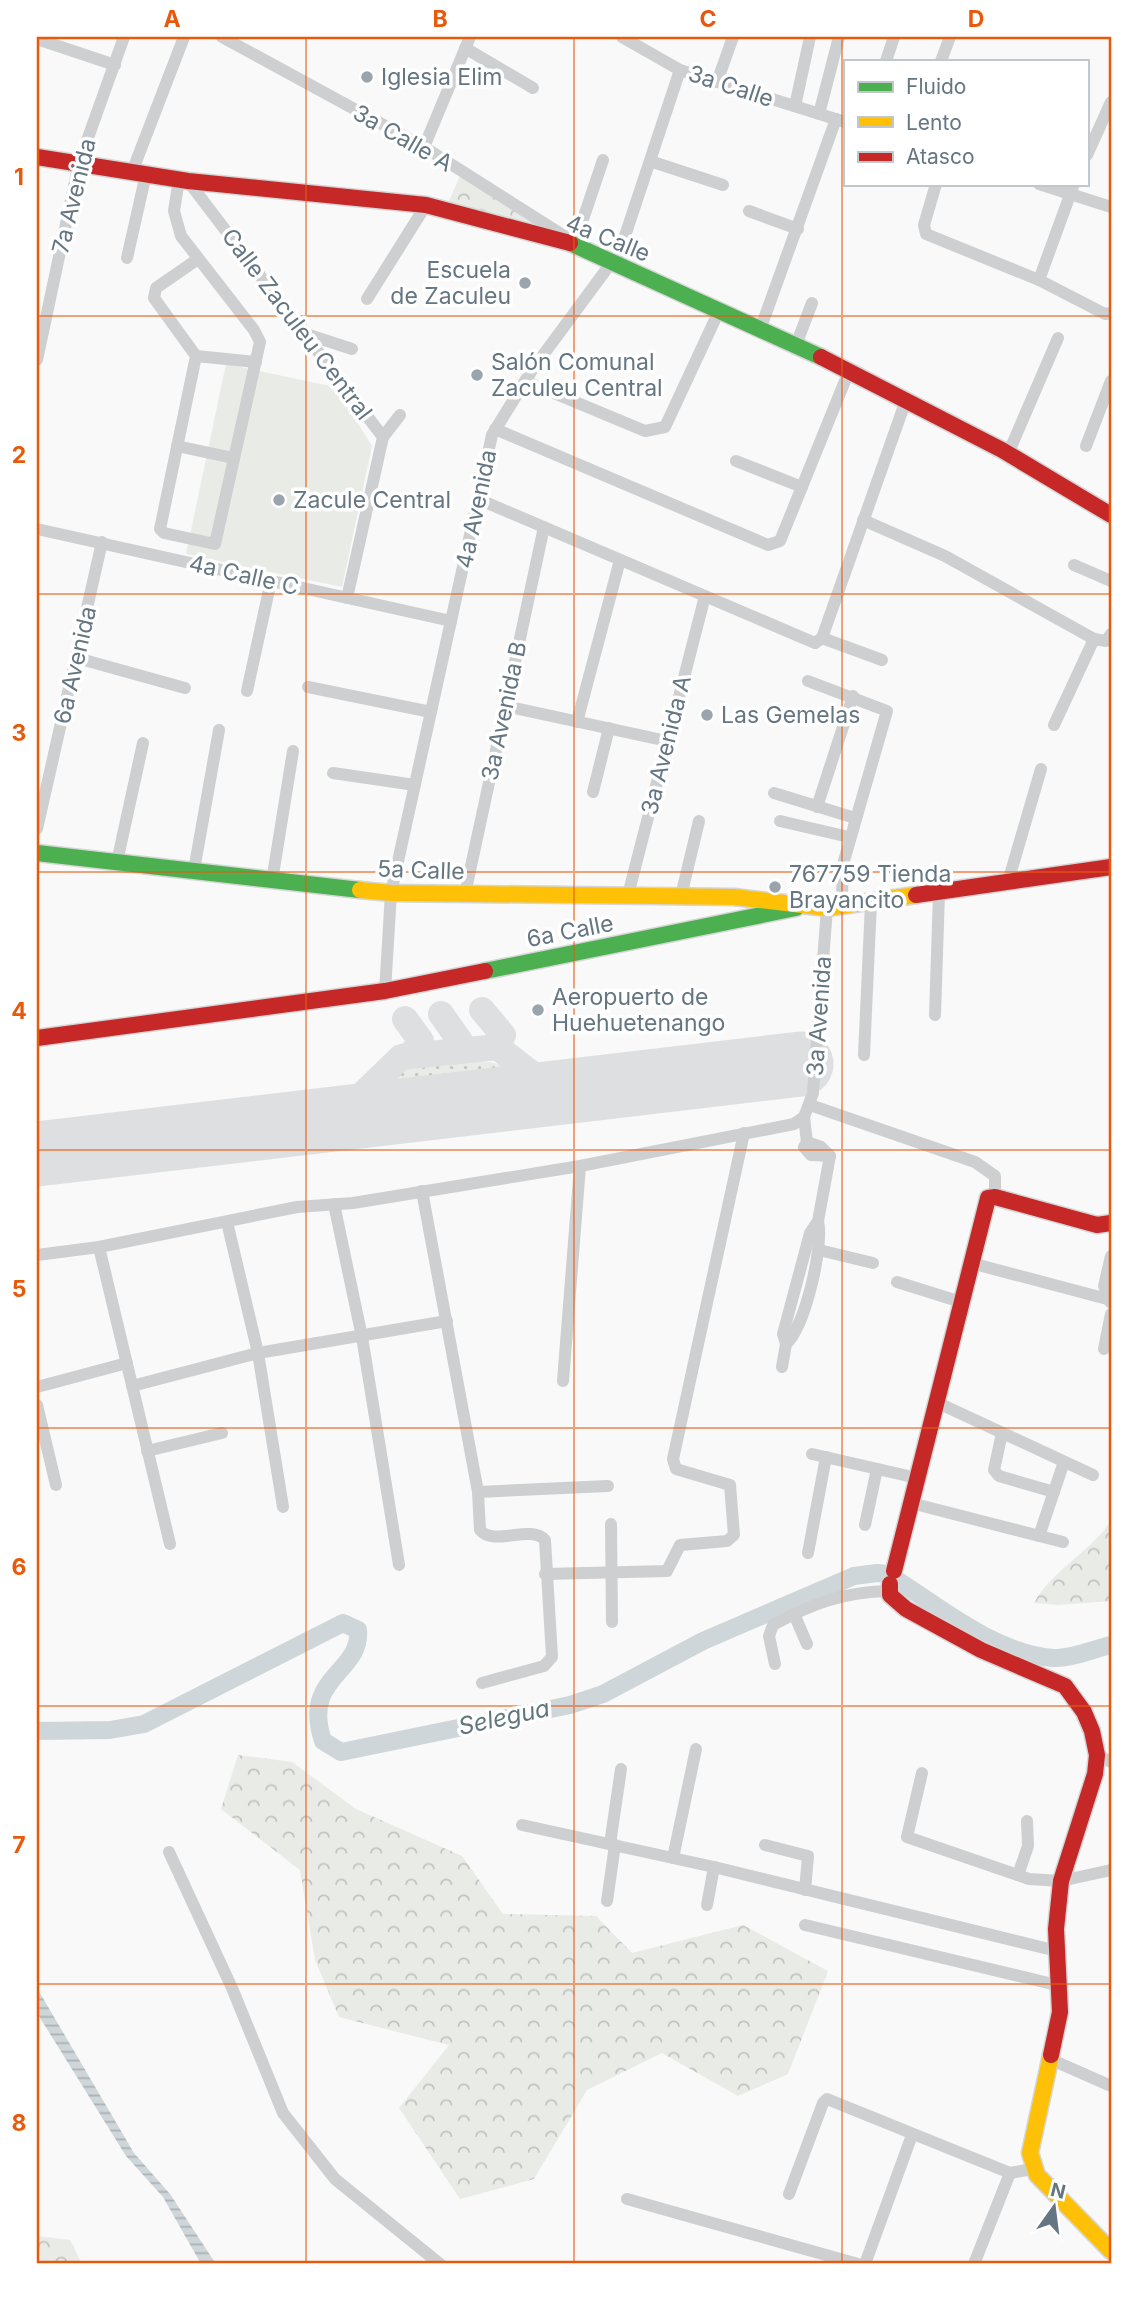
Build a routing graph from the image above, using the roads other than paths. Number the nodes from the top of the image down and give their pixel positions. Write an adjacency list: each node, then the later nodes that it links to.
1 (124, 37): 14 (street, 7a Avenida)
2 (184, 37): 28 (street)
3 (222, 37): 22 (street, 3a Calle A)
4 (622, 37): 15 (street, 3a Calle)
5 (733, 37): 16 (street)
6 (810, 37): 19 (street)
7 (839, 37): 20 (street)
8 (894, 37): 12 (street)
9 (950, 37): 13 (street)
10 (37, 39): 14 (street)
11 (467, 42): 17 (street); 22 (street)
12 (886, 60)
13 (942, 60)
14 (115, 65): 27 (street, 7a Avenida)
15 (680, 70): 16 (street, 3a Calle); 26 (street, 4a Avenida)
16 (717, 82): 19 (street, 3a Calle)
17 (533, 88)
18 (1111, 102): 23 (street)
19 (795, 106): 20 (street, 3a Calle)
20 (819, 114): 21 (street, 3a Calle)
21 (841, 121): 37 (street)
22 (424, 147): 38 (street, 3a Calle A)
23 (1088, 153)
24 (37, 158): 27 (street, 4a Calle)
25 (603, 160): 38 (street)
26 (650, 161): 30 (street); 41 (street, 4a Avenida)
27 (79, 163): 28 (street, 4a Calle); 53 (street, 7a Avenida)
28 (139, 173): 29 (street, 4a Calle); 39 (street)
29 (183, 180): 34 (street, 4a Calle); 40 (street); 48 (street, Calle Zaculeu Central)
30 (723, 185)
31 (935, 186): 42 (street)
32 (1052, 186): 33 (street)
33 (1071, 189): 35 (street); 42 (street)
34 (426, 205): 38 (street, 4a Calle); 43 (street)
35 (1111, 207)
36 (749, 211): 37 (street)
37 (798, 229): 47 (street)
38 (577, 244): 41 (street, 4a Calle)
39 (127, 258)
40 (198, 259): 52 (street); 54 (street)
41 (612, 262): 45 (street, 4a Calle); 57 (street, 4a Avenida)
42 (1039, 280): 46 (street)
43 (367, 299)
44 (812, 303): 50 (street)
45 (719, 311): 47 (street, 4a Calle); 57 (street)
46 (1111, 313)
47 (760, 330): 50 (street, 4a Calle)
48 (303, 333): 51 (street); 62 (street, Calle Zaculeu Central)
49 (1058, 338): 65 (street)
50 (796, 345): 55 (street, 4a Calle)
51 (352, 349)
52 (196, 356): 54 (street); 63 (street)
53 (37, 360)
54 (256, 362): 66 (street)
55 (849, 371): 58 (street, 4a Calle); 68 (street)
56 (1111, 380): 59 (street)
57 (525, 381): 61 (street, 4a Avenida)
58 (906, 400): 65 (street, 4a Calle); 71 (street)
59 (1106, 410): 64 (street)
60 (400, 415): 62 (street)
61 (495, 429): 68 (street); 69 (street, 4a Avenida)
62 (383, 437): 82 (street, Calle Zaculeu Central)
63 (177, 446): 66 (street); 75 (street)
64 (1086, 446)
65 (1008, 454): 70 (street, 4a Calle)
66 (233, 458): 75 (street)
67 (736, 461): 68 (street)
68 (802, 487)
69 (478, 499): 72 (street); 83 (street, 4a Avenida)
70 (1111, 515)
71 (863, 520): 85 (street); 86 (street)
72 (544, 527): 76 (street); 94 (street, 3a Avenida B)
73 (37, 529): 74 (street, 4a Calle C)
74 (102, 542): 78 (street, 4a Calle C); 87 (street, 6a Avenida)
75 (215, 544): 78 (street)
76 (620, 560): 81 (street); 96 (street)
77 (1074, 565): 80 (street)
78 (210, 568): 79 (street, 4a Calle C)
79 (271, 581): 82 (street, 4a Calle C); 92 (street)
80 (1111, 581)
81 (705, 596): 85 (street); 100 (street, 3a Avenida A)
82 (347, 598): 83 (street, 4a Calle C)
83 (452, 621): 95 (street, 4a Avenida)
84 (1111, 634): 86 (street)
85 (822, 638): 88 (street)
86 (1094, 639): 97 (street)
87 (77, 658): 91 (street); 112 (street, 6a Avenida)
88 (882, 660)
89 (807, 681): 93 (street)
90 (309, 687): 95 (street)
91 (185, 688)
92 (247, 691)
93 (853, 696): 108 (street); 109 (street, 3a Avenida)
94 (505, 706): 96 (street); 122 (street, 3a Avenida B)
95 (431, 712): 105 (street, 4a Avenida)
96 (577, 722): 98 (street)
97 (1055, 726)
98 (608, 729): 100 (street); 106 (street)
99 (219, 730): 117 (street)
100 (667, 741): 123 (street, 3a Avenida A)
101 (143, 743): 115 (street)
102 (293, 751): 118 (street)
103 (1041, 769): 119 (street)
104 (333, 772): 105 (street)
105 (415, 785): 120 (street, 4a Avenida)
106 (593, 792)
107 (774, 793): 108 (street)
108 (817, 807): 109 (street)
109 (855, 818): 113 (street, 3a Avenida)
110 (699, 821): 124 (street)
111 (780, 821): 113 (street)
112 (37, 829)
113 (849, 837): 127 (street, 3a Avenida)
114 (37, 853): 115 (street, 5a Calle)
115 (117, 862): 117 (street, 5a Calle)
116 (1111, 867): 119 (street, 6a Calle)
117 (194, 870): 118 (street, 5a Calle)
118 (272, 881): 120 (street, 5a Calle)
119 (1008, 882): 121 (street, 6a Calle)
120 (391, 893): 122 (street, 5a Calle); 128 (street, 4a Avenida)
121 (939, 893): 125 (street, 6a Calle); 129 (street)
122 (465, 894): 123 (street, 5a Calle)
123 (628, 895): 124 (street, 5a Calle)
124 (681, 896): 126 (street, 5a Calle)
125 (871, 903): 127 (street, 6a Calle); 131 (street)
126 (805, 906): 127 (street, 6a Calle); 128 (street, 6a Calle)
127 (834, 907): 132 (street, 3a Avenida)
128 (386, 991): 130 (street, 6a Calle)
129 (935, 1015)
130 (37, 1038)
131 (864, 1055)
132 (805, 1114): 133 (street); 136 (street); 138 (street, 3a Avenida)
133 (744, 1133): 134 (street); 186 (street)
134 (580, 1166): 135 (street); 158 (street)
135 (422, 1191): 137 (street); 151 (street)
136 (995, 1196): 140 (street); 146 (street)
137 (334, 1204): 139 (street); 152 (street)
138 (818, 1221): 142 (street); 153 (street)
139 (228, 1222): 141 (street); 155 (street)
140 (1110, 1225)
141 (99, 1247): 143 (street); 156 (street)
142 (819, 1250): 145 (street); 153 (street)
143 (37, 1255)
144 (1111, 1256): 148 (street)
145 (873, 1263)
146 (971, 1263): 148 (street); 149 (street)
147 (897, 1282): 149 (street)
148 (1111, 1301)
149 (961, 1302): 161 (street)
150 (1111, 1314): 154 (street)
151 (447, 1321): 152 (street); 174 (street)
152 (362, 1337): 155 (street); 184 (street)
153 (786, 1344): 157 (street)
154 (1104, 1349)
155 (258, 1353): 159 (street); 177 (street)
156 (127, 1363): 159 (street); 160 (street)
157 (782, 1367)
158 (563, 1381)
159 (132, 1386): 165 (street)
160 (37, 1387)
161 (936, 1402): 164 (street); 171 (street)
162 (37, 1405): 172 (street)
163 (222, 1433): 165 (street)
164 (1002, 1433): 168 (street); 175 (street)
165 (147, 1451): 182 (street)
166 (811, 1454): 167 (street)
167 (826, 1457): 169 (street); 183 (street)
168 (1064, 1462): 170 (street); 175 (street)
169 (877, 1469): 171 (street); 179 (street)
170 (1093, 1475)
171 (917, 1478): 176 (street)
172 (56, 1485)
173 (608, 1486): 174 (street)
174 (478, 1492): 185 (street)
175 (1054, 1492): 180 (street)
176 (911, 1503): 180 (street); 187 (street)
177 (283, 1507)
178 (611, 1524): 186 (street)
179 (865, 1525)
180 (1040, 1536): 181 (street)
181 (1063, 1542)
182 (170, 1544)
183 (808, 1553)
184 (399, 1565)
185 (545, 1574): 186 (street); 192 (street)
186 (610, 1574): 189 (street)
187 (891, 1582): 188 (street); 194 (street)
188 (794, 1614): 190 (street); 191 (street)
189 (612, 1622)
190 (807, 1644)
191 (775, 1664)
192 (482, 1683)
193 (696, 1749): 202 (street)
194 (1104, 1759): 206 (street)
195 (621, 1769): 199 (street)
196 (922, 1773): 205 (street)
197 (1027, 1821): 205 (street)
198 (522, 1825): 199 (street)
199 (613, 1845): 202 (street); 208 (street)
200 (765, 1845): 207 (street)
201 (169, 1852): 221 (street)
202 (673, 1858): 203 (street)
203 (714, 1867): 207 (street); 209 (street)
204 (1111, 1870): 206 (street)
205 (1018, 1875): 206 (street)
206 (1061, 1881): 211 (street)
207 (805, 1890): 211 (street)
208 (607, 1901)
209 (707, 1905)
210 (805, 1925): 212 (street)
211 (1057, 1951): 212 (street)
212 (1061, 1986): 213 (street)
213 (1052, 2060): 214 (street); 216 (street)
214 (1111, 2086)
215 (912, 2135): 217 (street); 218 (street); 223 (street)
216 (1033, 2169): 217 (street); 220 (street)
217 (1010, 2174): 224 (street)
218 (789, 2194)
219 (627, 2199): 222 (street)
220 (1111, 2251)
221 (440, 2264)
222 (858, 2264)
223 (864, 2264)
224 (974, 2264)

